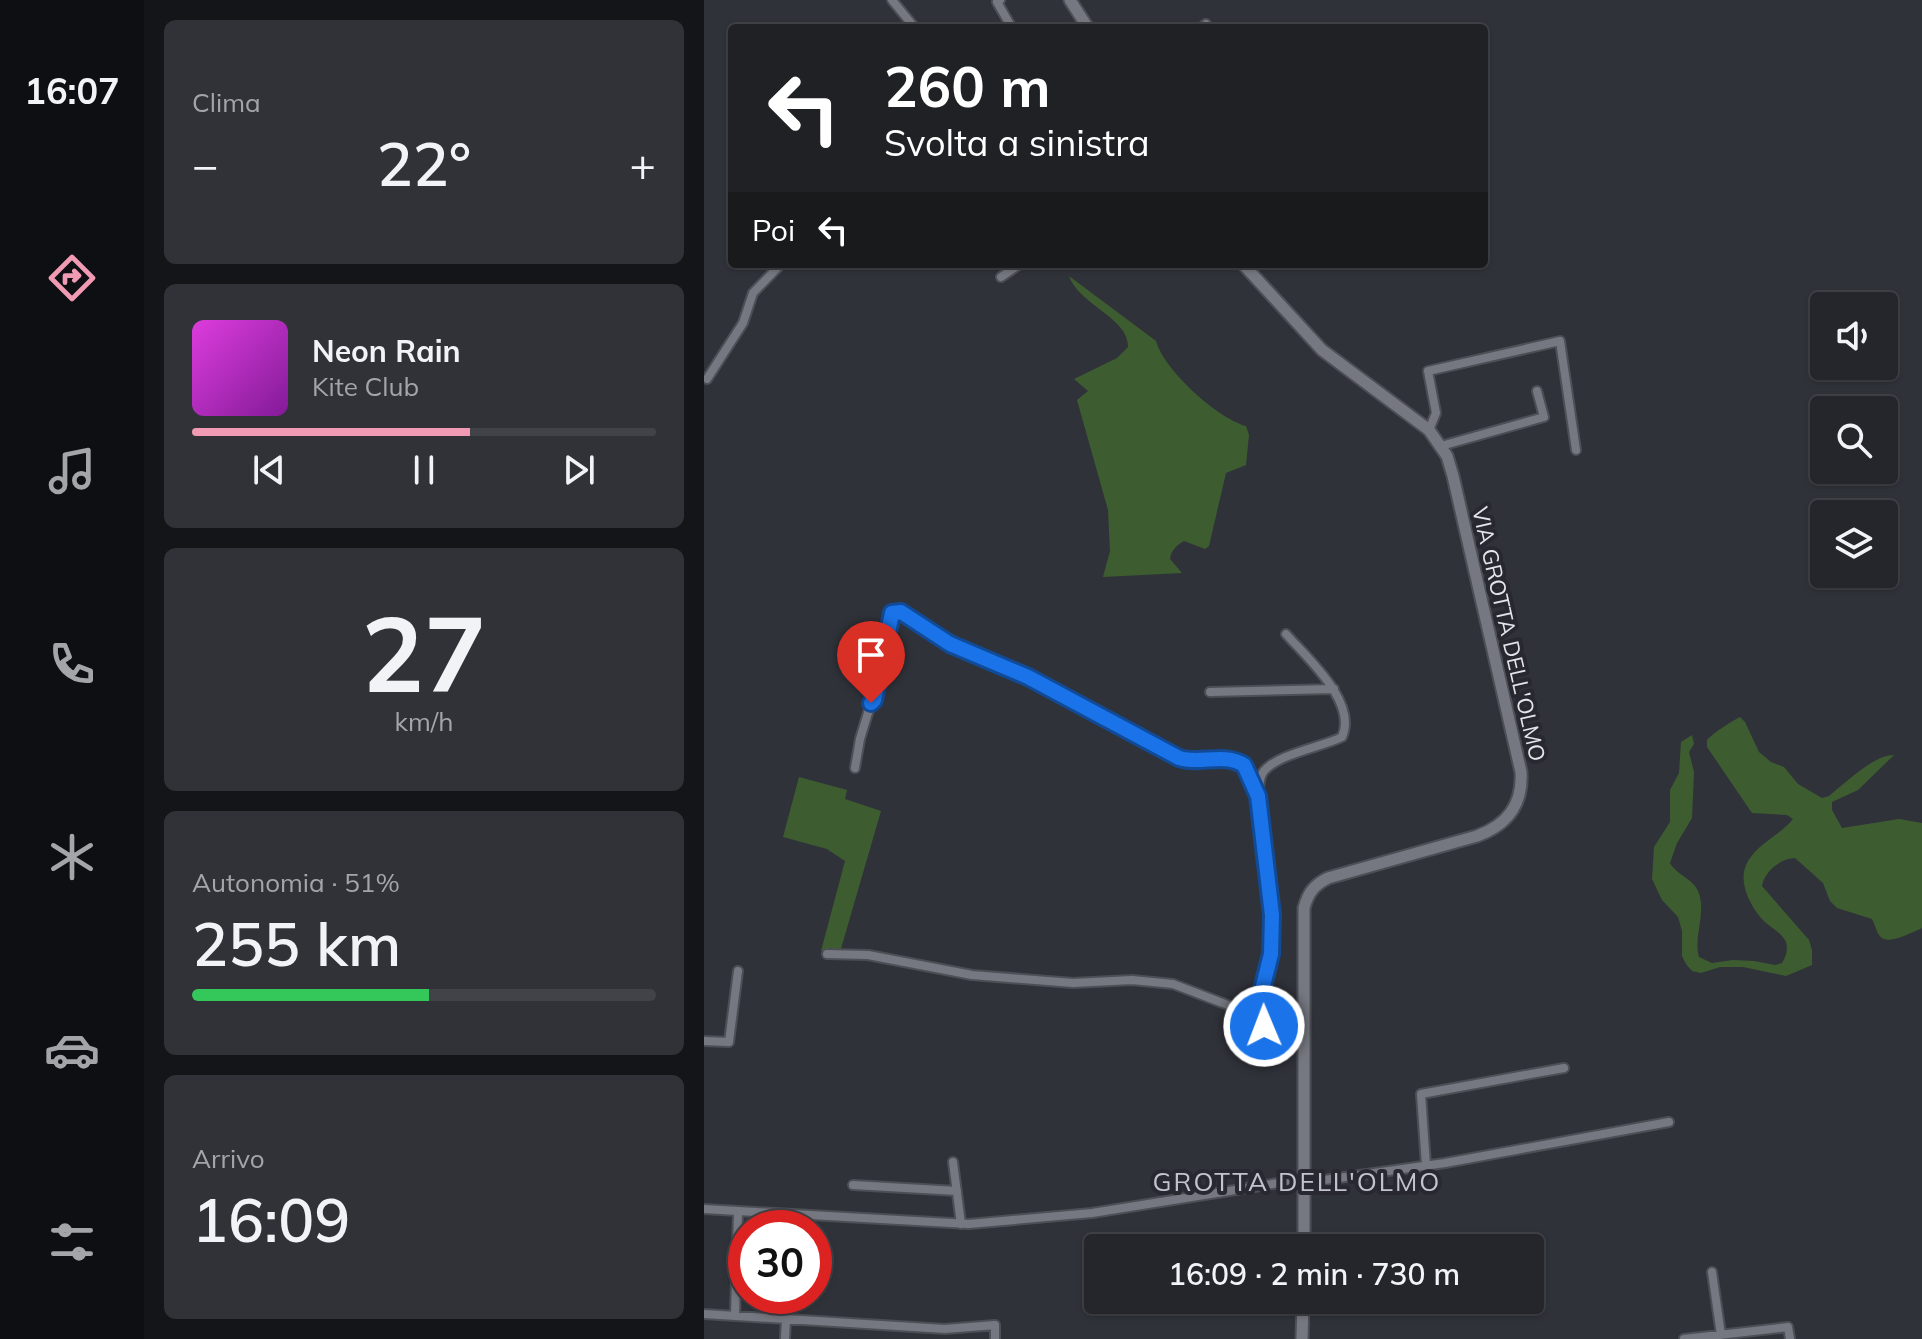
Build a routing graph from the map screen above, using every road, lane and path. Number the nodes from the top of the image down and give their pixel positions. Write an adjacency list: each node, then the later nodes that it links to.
1 (1000, 0): 5 (street)
2 (1070, 0): 6 (street)
3 (898, 2): 4 (street)
4 (912, 24)
5 (1010, 24)
6 (1085, 24)
7 (777, 268): 11 (street)
8 (1014, 268): 10 (street)
9 (1247, 268): 13 (street, VIA GROTTA DELL'OLMO)
10 (1001, 277)
11 (707, 379)
12 (1537, 391): 14 (street)
13 (1429, 430): 14 (street, VIA GROTTA DELL'OLMO); 15 (street)
14 (1441, 446): 24 (street, VIA GROTTA DELL'OLMO)
15 (1576, 450)
16 (1286, 634): 17 (street)
17 (1334, 689): 18 (street); 20 (street)
18 (1210, 692)
19 (855, 768): 20 (street)
20 (1258, 796): 23 (street)
21 (827, 954): 23 (street)
22 (738, 971): 25 (street)
23 (1264, 1026): 24 (street)
24 (1304, 1038): 30 (street, VIA GROTTA DELL'OLMO)
25 (704, 1041)
26 (1564, 1068): 29 (street)
27 (1669, 1122): 29 (street)
28 (953, 1162): 32 (street)
29 (1426, 1165): 30 (street)
30 (1303, 1183): 36 (street); 37 (street, VIA GROTTA DELL'OLMO)
31 (853, 1185): 32 (street)
32 (957, 1191): 36 (street)
33 (704, 1209): 34 (street)
34 (728, 1212)
35 (832, 1218): 36 (street)
36 (961, 1224)
37 (1304, 1234)
38 (1712, 1272): 44 (street)
39 (704, 1314): 41 (street)
40 (1303, 1314): 49 (street)
41 (735, 1316): 42 (street)
42 (786, 1319): 43 (street); 46 (street)
43 (898, 1326): 47 (street); 48 (street)
44 (1721, 1335): 45 (street); 50 (street)
45 (1735, 1336): 51 (street)
46 (785, 1339)
47 (898, 1339)
48 (995, 1339)
49 (1302, 1339)
50 (1684, 1339)
51 (1790, 1339)

